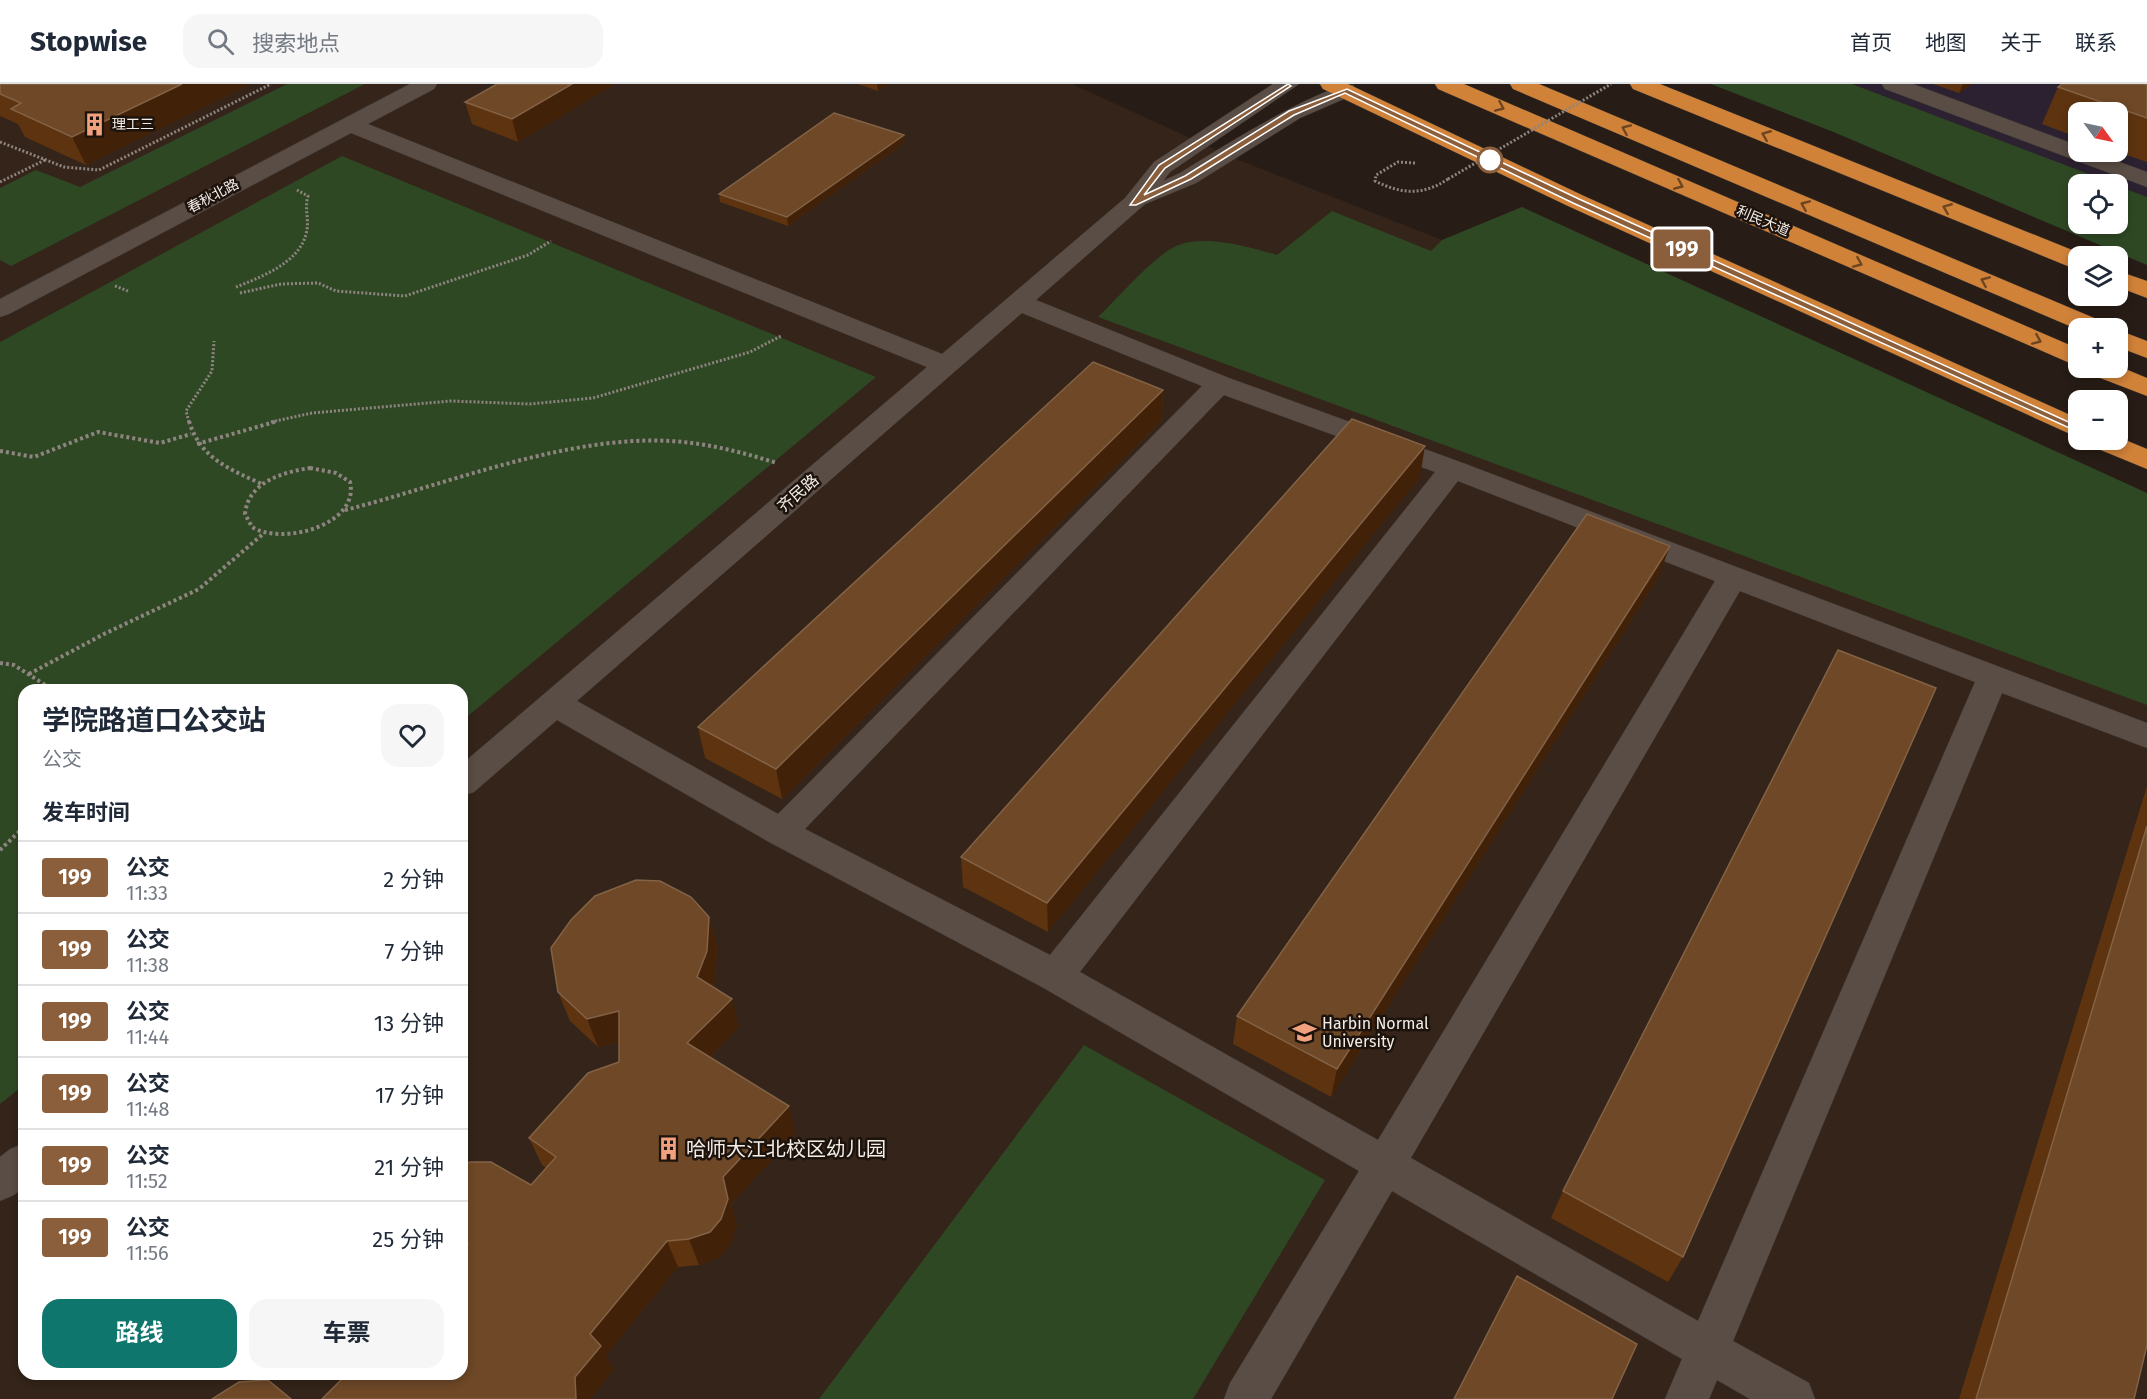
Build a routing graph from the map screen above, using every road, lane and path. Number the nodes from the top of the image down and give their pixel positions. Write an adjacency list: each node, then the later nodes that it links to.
1 (271, 84): 12 (path)
2 (426, 84): 10 (lane, 春秋北路)
3 (1288, 84): 19 (lane)
4 (1446, 84): 33 (highway, 利民大道, one-way to 33)
5 (1521, 84): 29 (highway, 利民大道, one-way to 5)
6 (1611, 84): 13 (path, bridge)
7 (1641, 84): 21 (highway, one-way to 7)
8 (1893, 84): 17 (lane)
9 (1338, 87): 19 (lane); 38 (highway)
10 (350, 124): 14 (lane, 春秋北路); 20 (lane)
11 (0, 142): 12 (path)
12 (46, 160): 18 (path)
13 (1425, 164)
14 (263, 170): 23 (path); 27 (lane, 春秋北路)
15 (1447, 171): 16 (path)
16 (1468, 177)
17 (2147, 180)
18 (0, 182)
19 (1133, 203): 26 (lane, 齐民路)
20 (584, 219): 25 (path); 28 (lane)
21 (2068, 258)
22 (2128, 282): 24 (highway)
23 (236, 287)
24 (2147, 290)
25 (240, 293)
26 (1018, 302): 34 (lane, 齐民路); 36 (lane)
27 (0, 309)
28 (811, 310): 34 (lane); 40 (path)
29 (2073, 318)
30 (214, 341): 39 (path)
31 (2128, 342): 32 (highway)
32 (2147, 350)
33 (2068, 354)
34 (946, 364): 45 (lane, 齐民路)
35 (2123, 378): 37 (highway)
36 (1221, 384): 44 (lane); 57 (lane)
37 (2147, 388)
38 (2068, 424)
39 (191, 434): 40 (path); 42 (path)
40 (197, 444): 46 (path)
41 (2124, 450): 43 (highway)
42 (0, 451)
43 (2147, 460)
44 (1453, 469): 49 (lane); 60 (lane)
45 (816, 477): 47 (path); 54 (lane, 齐民路)
46 (262, 484): 47 (path); 48 (path)
47 (345, 510): 48 (path)
48 (263, 534): 51 (path)
49 (1733, 577): 52 (lane); 61 (lane)
50 (0, 663): 51 (path)
51 (28, 674): 53 (path)
52 (1993, 677): 55 (lane); 64 (lane)
53 (44, 684)
54 (554, 703): 56 (lane, 齐民路); 57 (lane)
55 (2147, 736)
56 (468, 778)
57 (781, 832): 60 (lane)
58 (18, 833): 59 (path)
59 (0, 850)
60 (1055, 976): 61 (lane)
61 (1384, 1165): 64 (lane); 65 (lane)
62 (18, 1167): 63 (lane)
63 (0, 1182)
64 (1708, 1350): 66 (lane); 67 (lane)
65 (1246, 1399)
66 (1687, 1399)
67 (1793, 1399)

